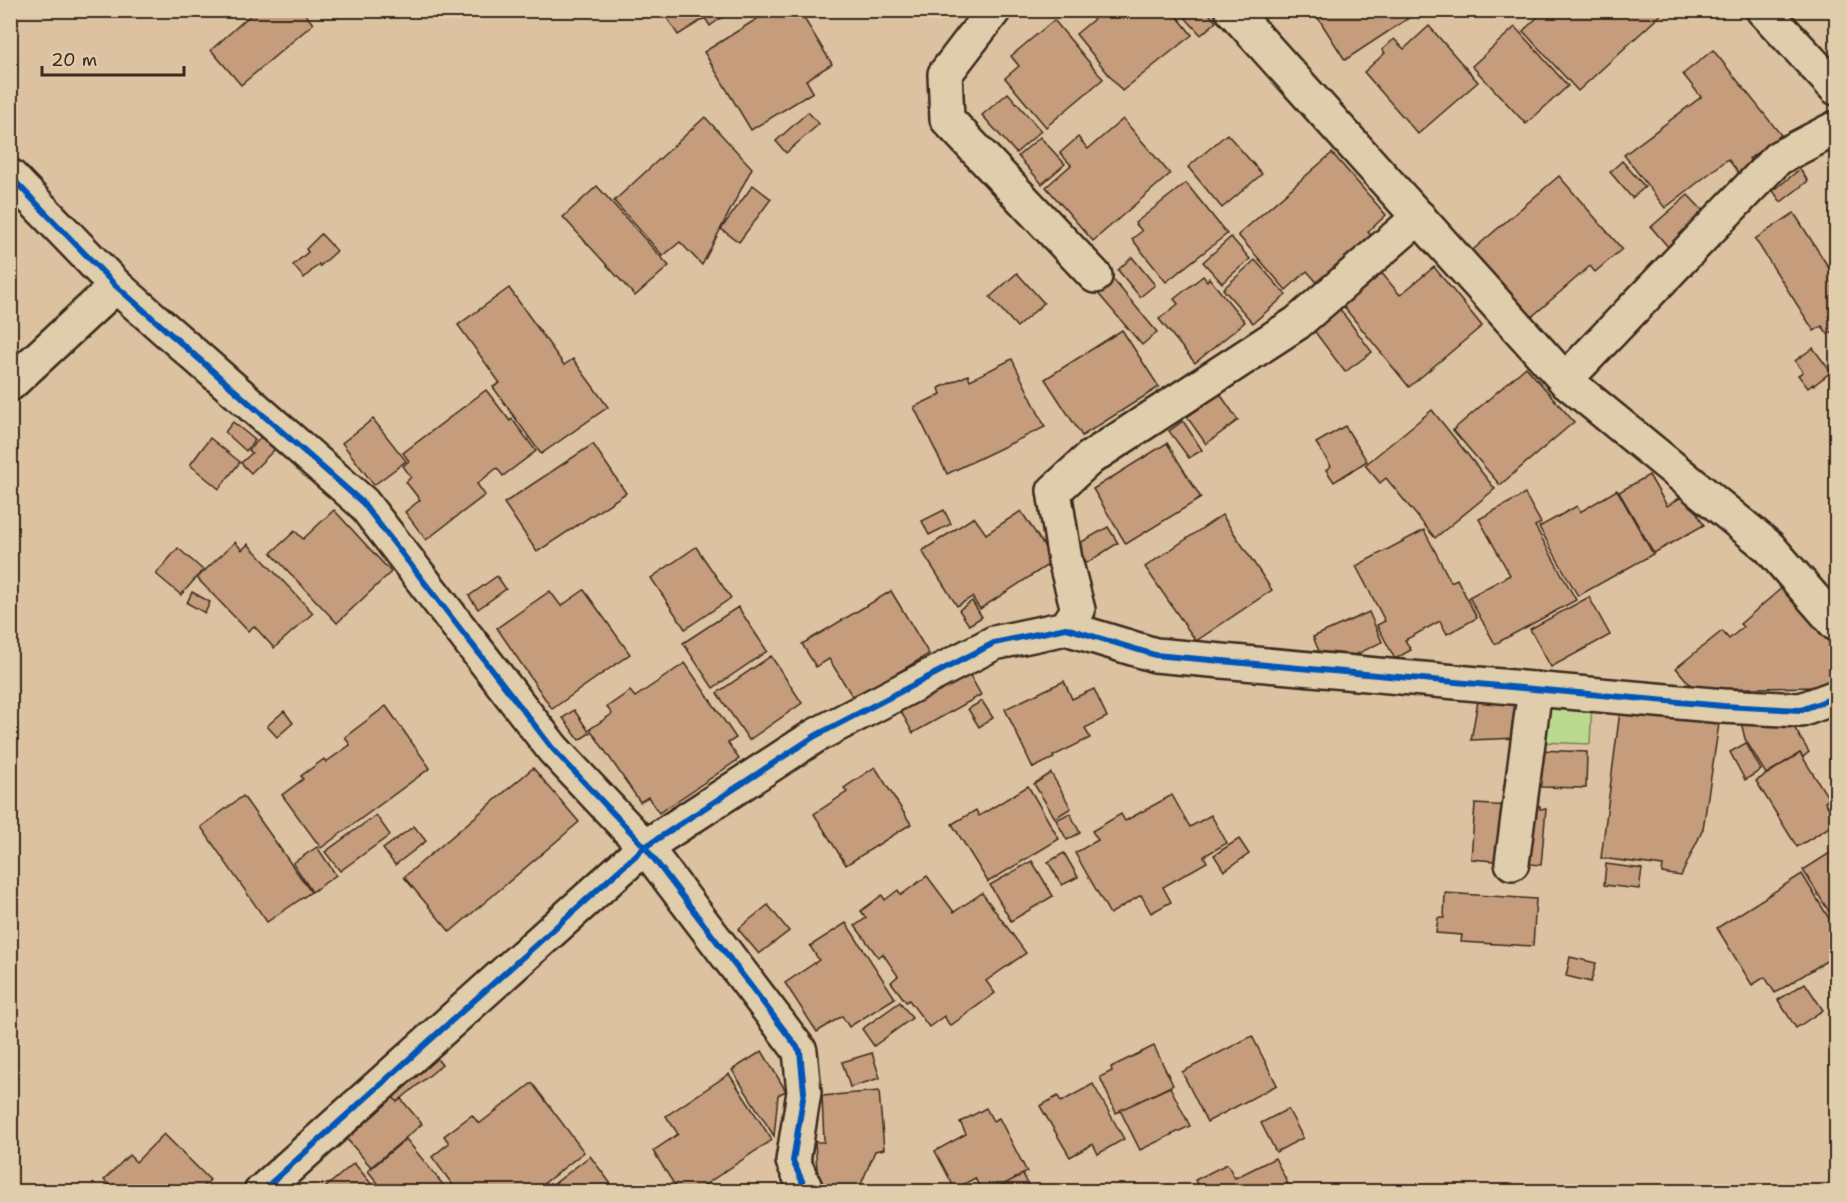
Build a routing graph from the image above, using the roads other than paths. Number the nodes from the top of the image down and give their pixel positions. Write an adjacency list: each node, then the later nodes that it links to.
1 (994, 10): 8 (street)
2 (1232, 10): 7 (street)
3 (1763, 10): 4 (street)
4 (1836, 88)
5 (1836, 128): 10 (street)
6 (10, 176): 9 (street)
7 (1419, 217): 10 (street); 13 (street)
8 (1095, 276)
9 (116, 286): 11 (street); 16 (street)
10 (1565, 380): 12 (street)
11 (10, 384)
12 (1836, 624)
13 (1066, 628): 14 (street); 16 (street)
14 (1535, 689): 15 (street); 17 (street)
15 (1836, 697)
16 (645, 847): 18 (street); 19 (street)
17 (1512, 863)
18 (261, 1191)
19 (807, 1191)

